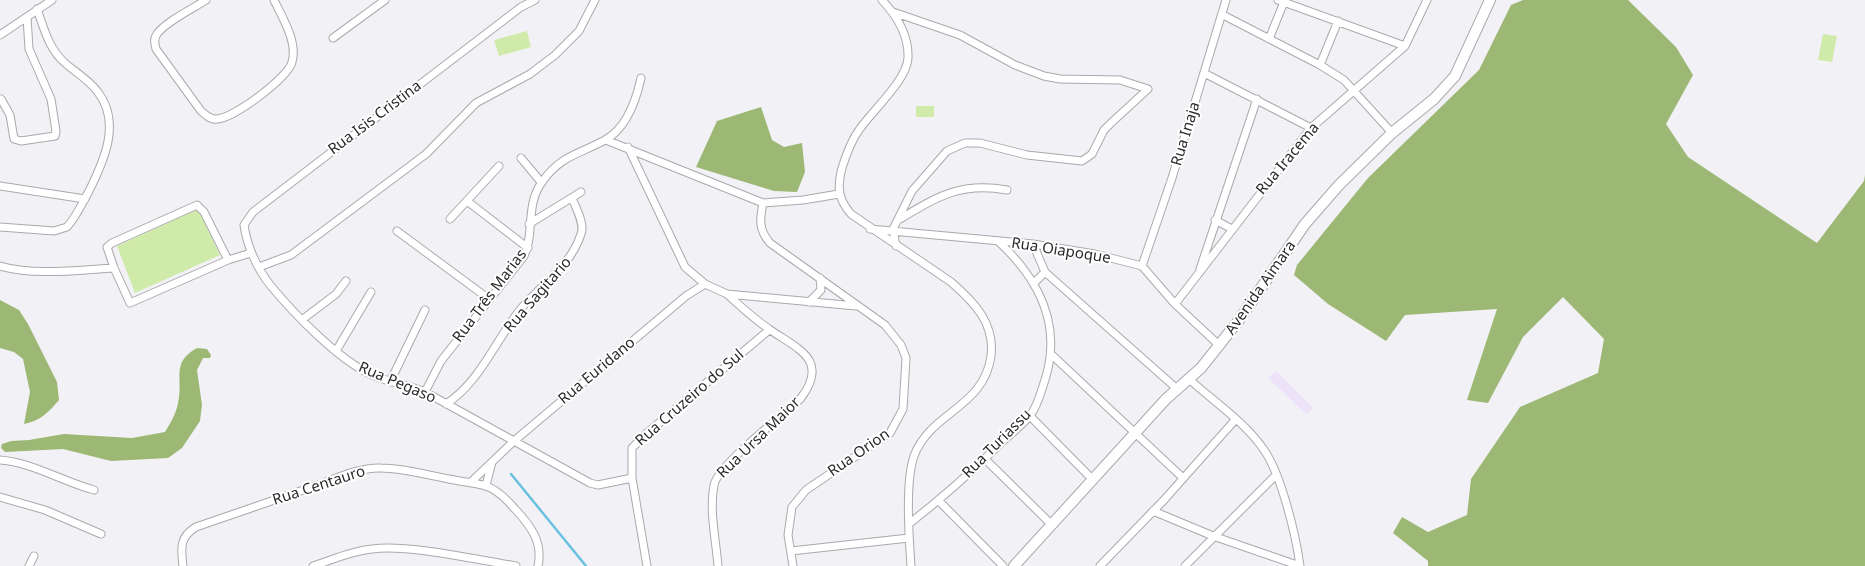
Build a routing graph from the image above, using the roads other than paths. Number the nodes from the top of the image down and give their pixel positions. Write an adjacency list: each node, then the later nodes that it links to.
1 (52, 0): 12 (street)
2 (206, 0): 3 (street)
3 (274, 0)
4 (385, 0): 18 (street)
5 (535, 0): 55 (street, Rua Isis Cristina)
6 (595, 0): 59 (street)
7 (882, 0): 13 (street)
8 (1226, 0): 14 (street, Rua Inaja)
9 (1427, 0): 20 (street, Rua Iracema)
10 (1490, 0): 28 (main road, Avenida Aimara)
11 (1281, 1): 16 (street); 19 (street)
12 (38, 9): 15 (street); 39 (street)
13 (893, 12): 37 (street); 43 (street)
14 (1223, 14): 19 (street); 22 (street, Rua Inaja)
15 (27, 17): 17 (street); 26 (street)
16 (1338, 21): 20 (street); 21 (street)
17 (0, 35)
18 (333, 38)
19 (1269, 39): 21 (street)
20 (1405, 46): 24 (street, Rua Iracema)
21 (1320, 65): 24 (street)
22 (1204, 73): 25 (street); 58 (street, Rua Inaja)
23 (641, 78): 29 (street)
24 (1354, 89): 27 (street, Rua Iracema); 28 (street)
25 (1257, 99): 27 (street); 44 (street)
26 (0, 100)
27 (1311, 128): 49 (street, Rua Iracema)
28 (1392, 133): 76 (main road, Avenida Aimara)
29 (606, 140): 30 (street); 33 (street, Rua Três Marias)
30 (628, 147): 41 (street); 66 (street)
31 (521, 158): 33 (street)
32 (499, 166): 40 (street)
33 (541, 182): 45 (street, Rua Três Marias)
34 (0, 186): 39 (street)
35 (1008, 190): 43 (street)
36 (581, 192): 38 (street)
37 (839, 194): 41 (street); 47 (street)
38 (572, 198): 45 (street); 83 (street, Rua Sagitario)
39 (85, 199): 46 (street)
40 (467, 201): 42 (street); 54 (street)
41 (763, 203): 63 (street, Rua Orion)
42 (450, 219)
43 (900, 219): 48 (street)
44 (1215, 220): 49 (street); 62 (street)
45 (529, 224): 54 (street, Rua Três Marias)
46 (0, 227)
47 (869, 229): 48 (street, Rua Oiapoque); 53 (street)
48 (893, 229): 51 (street, Rua Oiapoque); 53 (street)
49 (1232, 229): 62 (street, Rua Iracema)
50 (397, 231): 69 (street)
51 (998, 241): 52 (street, Rua Oiapoque); 65 (street, Rua Turiassu)
52 (1033, 244): 58 (street, Rua Oiapoque); 61 (street)
53 (896, 247): 101 (street)
54 (528, 248): 69 (street, Rua Três Marias)
55 (251, 252): 56 (street); 59 (street, Rua Pegaso)
56 (228, 260): 60 (street); 60 (street)
57 (0, 266): 60 (street)
58 (1142, 266): 71 (street)
59 (259, 267): 74 (street, Rua Pegaso)
60 (114, 268)
61 (1045, 272): 65 (street); 81 (street)
62 (1198, 276): 71 (street, Rua Iracema)
63 (820, 278): 70 (street); 72 (street, Rua Orion)
64 (346, 281): 74 (street)
65 (1034, 283): 78 (street, Rua Turiassu)
66 (705, 284): 68 (street); 87 (street, Rua Euridano)
67 (371, 292): 77 (street)
68 (727, 294): 70 (street); 75 (street, Rua Ursa Maior)
69 (488, 299): 82 (street, Rua Três Marias)
70 (809, 302): 72 (street)
71 (1175, 304): 76 (street)
72 (856, 306): 106 (street, Rua Orion)
73 (425, 310): 80 (street)
74 (303, 319): 77 (street, Rua Pegaso)
75 (769, 330): 92 (street, Rua Cruzeiro do Sul); 114 (street, Rua Ursa Maior)
76 (1220, 346): 79 (main road, Avenida Aimara)
77 (336, 351): 80 (street, Rua Pegaso)
78 (1052, 355): 84 (street, Rua Turiassu); 86 (street)
79 (1189, 379): 81 (main road, Avenida Aimara); 85 (street)
80 (390, 382): 82 (street, Rua Pegaso)
81 (1176, 388): 86 (main road, Avenida Aimara)
82 (425, 392): 83 (street, Rua Pegaso)
83 (446, 404): 87 (street, Rua Pegaso)
84 (1030, 416): 88 (street, Rua Turiassu); 94 (street)
85 (1235, 420): 91 (street); 93 (street)
86 (1135, 433): 93 (street); 94 (main road, Avenida Aimara)
87 (514, 441): 90 (street, Rua Euridano); 92 (street, Rua Pegaso)
88 (985, 459): 99 (street, Rua Turiassu); 102 (street)
89 (0, 460): 97 (street)
90 (492, 462): 95 (street, Rua Euridano); 96 (street)
91 (1276, 475): 104 (street); 121 (street)
92 (632, 478): 113 (street, Rua Cruzeiro do Sul)
93 (1183, 478): 100 (street)
94 (1093, 480): 102 (main road, Avenida Aimara)
95 (472, 481): 96 (street, Rua Centauro); 109 (street, Rua Centauro)
96 (486, 485): 112 (street, Rua Centauro)
97 (94, 490)
98 (0, 497): 103 (street)
99 (939, 501): 101 (street, Rua Turiassu); 117 (street)
100 (1153, 511): 104 (street); 119 (street)
101 (910, 523): 105 (street)
102 (1052, 525): 118 (main road, Avenida Aimara)
103 (101, 534)
104 (1213, 536): 120 (street); 121 (street)
105 (909, 538): 106 (street); 116 (street)
106 (791, 551): 115 (street, Rua Orion)
107 (34, 556): 108 (street)
108 (29, 566)
109 (183, 566)
110 (313, 566): 111 (street)
111 (516, 566)
112 (538, 566)
113 (646, 566)
114 (718, 566)
115 (793, 566)
116 (911, 566)
117 (1003, 566)
118 (1014, 566)
119 (1100, 566)
120 (1185, 566)
121 (1300, 566)

